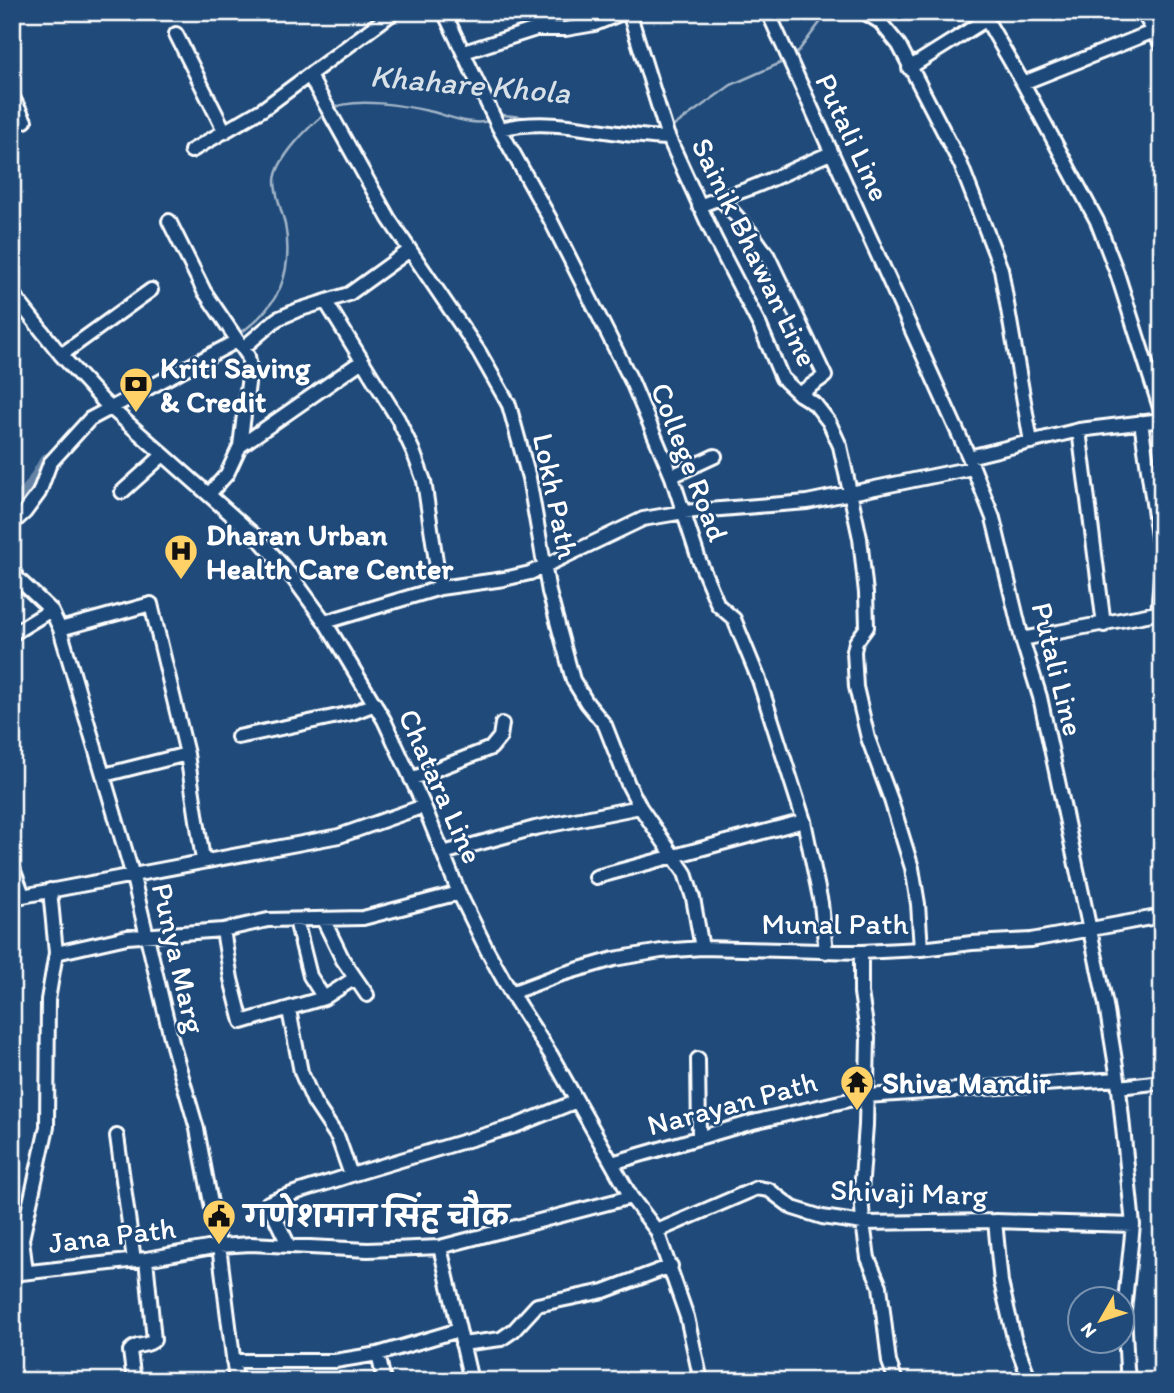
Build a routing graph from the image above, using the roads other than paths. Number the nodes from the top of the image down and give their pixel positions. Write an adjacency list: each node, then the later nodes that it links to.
1 (394, 12): 13 (street)
2 (444, 12): 11 (street, College Road)
3 (627, 12): 11 (street); 18 (street, Sainik Bhawan Line)
4 (768, 12): 21 (street, Putali Line)
5 (864, 12): 12 (street)
6 (1143, 12): 8 (street)
7 (984, 16): 12 (street); 14 (street)
8 (1158, 30): 10 (street); 14 (street)
9 (176, 34): 19 (street)
10 (1162, 46)
11 (464, 51): 17 (street, College Road)
12 (909, 68): 38 (street)
13 (309, 75): 19 (street); 25 (street, Lokh Path)
14 (1023, 83): 34 (street)
15 (12, 96): 16 (street)
16 (25, 121)
17 (499, 128): 18 (street); 43 (street, College Road)
18 (666, 131): 23 (street, Sainik Bhawan Line)
19 (225, 132): 20 (street)
20 (191, 151)
21 (831, 152): 22 (street); 42 (street, Putali Line)
22 (720, 198): 23 (street); 32 (street)
23 (699, 206): 32 (street, Sainik Bhawan Line)
24 (169, 221): 29 (street)
25 (410, 250): 28 (street); 50 (street, Lokh Path)
26 (151, 290): 30 (street)
27 (12, 293): 30 (street, Chatara Line)
28 (326, 302): 29 (street); 31 (street)
29 (237, 341): 33 (street); 39 (street)
30 (61, 355): 33 (street, Chatara Line)
31 (362, 361): 39 (street); 52 (street)
32 (799, 394): 45 (street, Sainik Bhawan Line)
33 (107, 405): 40 (street, Chatara Line); 48 (street)
34 (1162, 414)
35 (1162, 420): 36 (street)
36 (1141, 422): 37 (street); 49 (street)
37 (1079, 430): 38 (street); 56 (street)
38 (1031, 442): 42 (street)
39 (240, 446): 46 (street)
40 (163, 455): 44 (street); 46 (street, Chatara Line)
41 (715, 457): 43 (street)
42 (970, 463): 45 (street); 59 (street, Putali Line)
43 (672, 476): 47 (street, College Road)
44 (122, 492)
45 (851, 493): 47 (street); 85 (street, Sainik Bhawan Line)
46 (209, 494): 55 (street, Chatara Line)
47 (684, 512): 50 (street); 68 (street, College Road)
48 (12, 524)
49 (1162, 563): 54 (street)
50 (544, 567): 52 (street); 67 (street, Lokh Path)
51 (12, 569): 53 (street, Punya Marg)
52 (440, 588): 55 (street)
53 (51, 610): 57 (street, Punya Marg); 58 (street)
54 (1160, 613): 56 (street)
55 (325, 621): 60 (street, Chatara Line)
56 (1104, 625): 59 (street)
57 (60, 629): 63 (street); 64 (street, Punya Marg)
58 (12, 634)
59 (1022, 639): 82 (street, Putali Line)
60 (375, 704): 62 (street); 65 (street, Chatara Line)
61 (502, 724): 65 (street)
62 (238, 737)
63 (187, 754): 64 (street); 71 (street)
64 (104, 775): 73 (street, Punya Marg)
65 (411, 779): 66 (street, Chatara Line)
66 (424, 806): 69 (street, Chatara Line); 71 (street)
67 (640, 807): 69 (street); 70 (street, Lokh Path)
68 (804, 821): 70 (street); 86 (street, College Road)
69 (443, 853): 76 (street, Chatara Line)
70 (674, 856): 74 (street); 84 (street, Lokh Path)
71 (203, 860): 73 (street)
72 (12, 866): 77 (street)
73 (132, 873): 75 (street); 83 (street, Punya Marg)
74 (596, 877)
75 (50, 890): 77 (street); 88 (street)
76 (459, 893): 80 (street); 90 (street, Chatara Line)
77 (18, 896)
78 (1162, 916): 82 (street, Munal Path)
79 (296, 920): 80 (street); 81 (street); 92 (street)
80 (324, 921): 89 (street)
81 (223, 929): 83 (street); 93 (street)
82 (1090, 929): 85 (street, Munal Path); 96 (street, Putali Line)
83 (147, 936): 88 (street); 108 (street, Punya Marg)
84 (702, 948): 86 (street, Munal Path); 90 (street, Munal Path)
85 (920, 949): 87 (street, Munal Path)
86 (826, 952): 87 (street, Munal Path)
87 (861, 952): 97 (street)
88 (56, 953): 113 (street)
89 (355, 978): 91 (street); 92 (street)
90 (511, 993): 98 (street, Chatara Line)
91 (367, 995)
92 (324, 998): 93 (street)
93 (289, 1010): 102 (street)
94 (698, 1059): 100 (street)
95 (1162, 1082): 96 (street, Narayan Path)
96 (1118, 1083): 97 (street, Narayan Path); 106 (street, Putali Line)
97 (866, 1096): 100 (street, Narayan Path); 105 (street)
98 (577, 1101): 101 (street, Chatara Line); 102 (street)
99 (117, 1136): 111 (street)
100 (699, 1136): 101 (street, Narayan Path)
101 (611, 1163): 103 (street, Chatara Line)
102 (351, 1175): 109 (street)
103 (631, 1197): 107 (street, Chatara Line); 110 (street, Jana Path)
104 (995, 1221): 105 (street, Shivaji Marg); 106 (street, Shivaji Marg); 123 (street)
105 (863, 1223): 107 (street, Shivaji Marg); 122 (street)
106 (1133, 1226): 124 (street, Putali Line)
107 (657, 1231): 112 (street, Chatara Line)
108 (219, 1246): 109 (street, Jana Path); 111 (street, Jana Path); 116 (street, Punya Marg)
109 (289, 1246): 110 (street, Jana Path)
110 (440, 1247): 114 (street)
111 (140, 1259): 113 (street, Jana Path); 117 (street)
112 (671, 1266): 114 (street); 121 (street, Chatara Line)
113 (19, 1273)
114 (461, 1337): 115 (street); 120 (street)
115 (378, 1354): 116 (street); 119 (street)
116 (233, 1362): 118 (street, Punya Marg)
117 (134, 1381)
118 (236, 1381)
119 (384, 1381)
120 (471, 1381)
121 (701, 1381)
122 (896, 1381)
123 (1030, 1381)
124 (1129, 1381)

